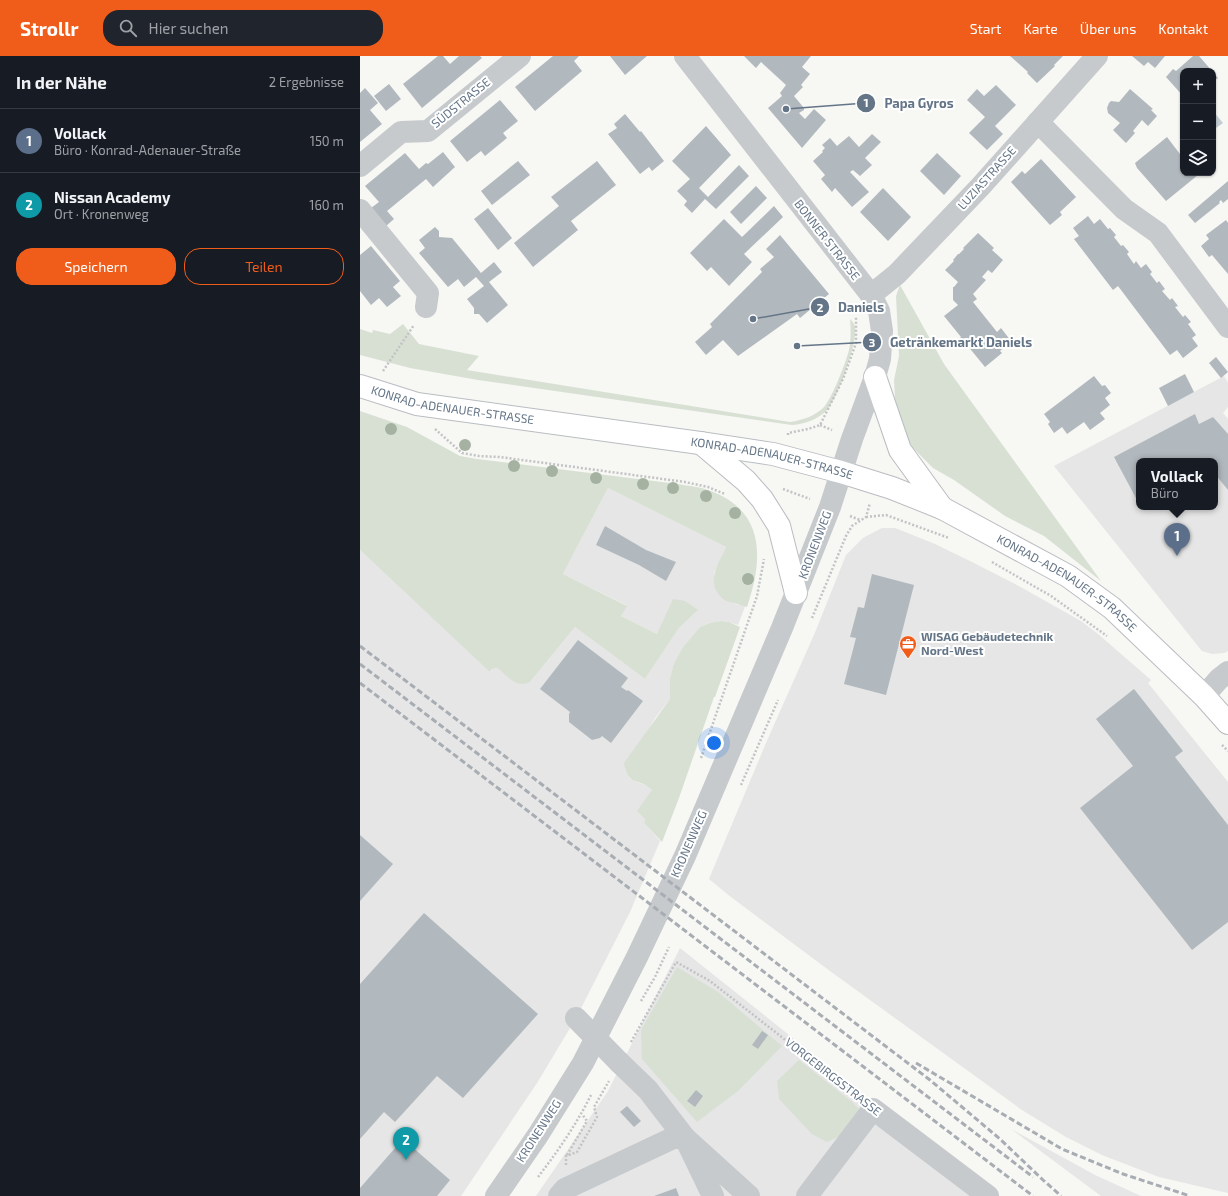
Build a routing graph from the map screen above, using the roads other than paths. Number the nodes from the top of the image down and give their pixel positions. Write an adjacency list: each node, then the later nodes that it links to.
1 (520, 56): 5 (street, SÜDSTRASSE)
2 (685, 56): 7 (street, BONNER STRASSE)
3 (1097, 56): 4 (street, LUZIASTRASSE)
4 (1038, 122): 7 (street, LUZIASTRASSE); 9 (street)
5 (360, 166)
6 (360, 210): 8 (street)
7 (871, 295): 10 (street, BONNER STRASSE)
8 (426, 307)
9 (1228, 327)
10 (876, 377): 13 (street, BONNER STRASSE); 14 (main road)
11 (365, 388): 12 (main road, KONRAD-ADENAUER-STRASSE)
12 (700, 443): 13 (main road, KONRAD-ADENAUER-STRASSE); 15 (main road)
13 (841, 472): 14 (main road, KONRAD-ADENAUER-STRASSE); 15 (street, KRONENWEG)
14 (942, 508): 17 (main road, KONRAD-ADENAUER-STRASSE)
15 (796, 593): 21 (street, KRONENWEG)
16 (1228, 672): 17 (street)
17 (1204, 696): 18 (main road, KONRAD-ADENAUER-STRASSE)
18 (1223, 732)
19 (576, 1018): 20 (street, bridge)
20 (679, 1138): 22 (street); 23 (street); 24 (street)
21 (496, 1196)
22 (560, 1196)
23 (713, 1196)
24 (749, 1196)
25 (807, 1196): 26 (street, VORGEBIRGSSTRASSE)
26 (988, 1196)

